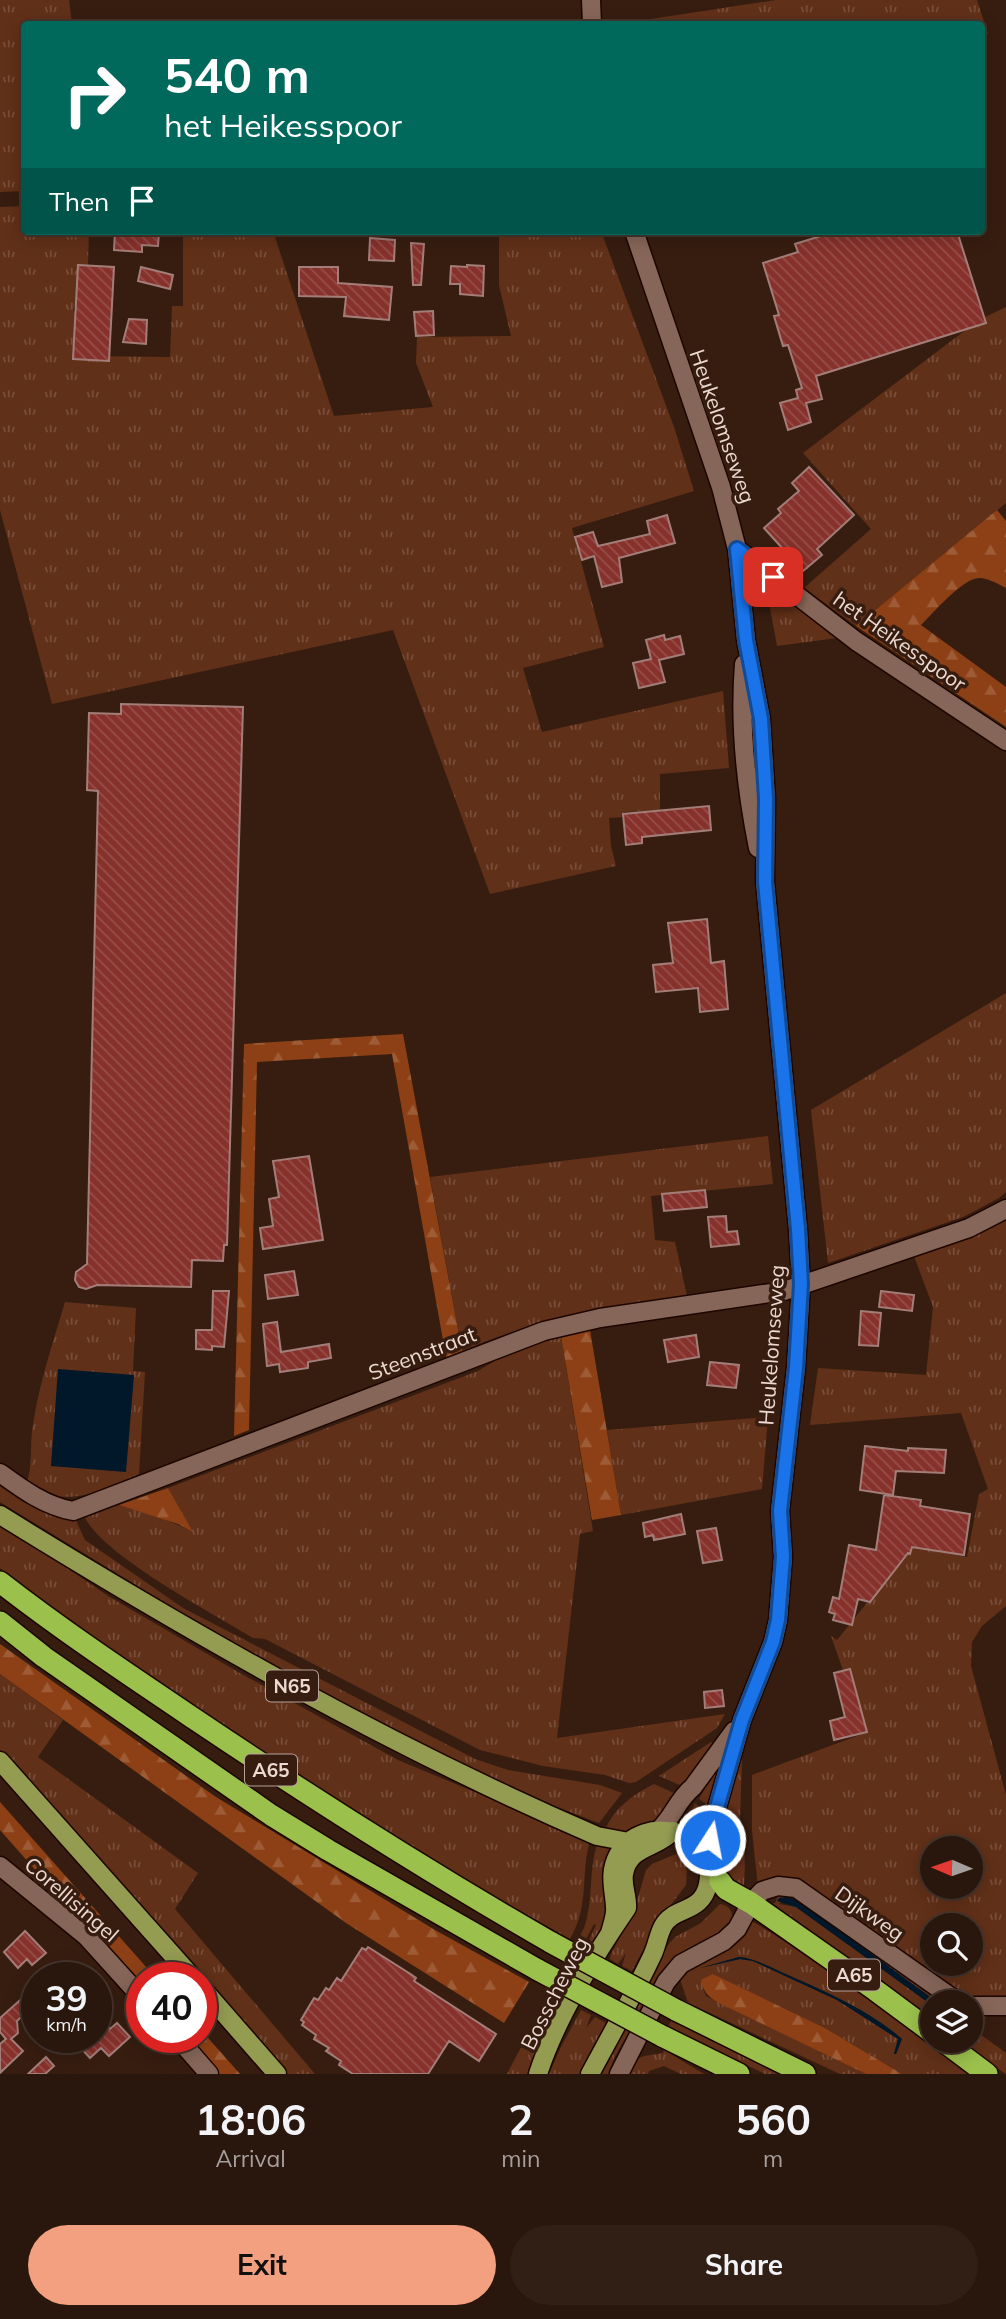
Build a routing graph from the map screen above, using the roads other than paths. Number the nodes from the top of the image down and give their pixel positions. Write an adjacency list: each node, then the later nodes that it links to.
1 (591, 0): 2 (street)
2 (592, 21)
3 (635, 235): 4 (street, Heukelomseweg)
4 (737, 549): 5 (street, het Heikesspoor); 7 (street, Heukelomseweg)
5 (1006, 740)
6 (1006, 1209): 7 (street, Steenstraat)
7 (801, 1284): 8 (street, Steenstraat); 12 (street, Heukelomseweg)
8 (0, 1473)
9 (0, 1514): 15 (main road, N65)
10 (0, 1582): 35 (highway, A65, bridge)
11 (0, 1622): 34 (highway, A65, bridge)
12 (742, 1720): 14 (street, Heukelomseweg); 17 (street, Heukelomseweg)
13 (0, 1761): 20 (main road)
14 (666, 1830): 15 (main road); 17 (main road); 19 (main road, Bosscheweg)
15 (629, 1842): 19 (main road)
16 (0, 1866): 21 (street, Corellisingel)
17 (716, 1880): 18 (highway, A65); 32 (main road)
18 (749, 1907): 22 (street, Dijkweg); 26 (highway, A65); 33 (street)
19 (610, 1933): 31 (main road, Bosscheweg)
20 (179, 1962)
21 (126, 1980)
22 (941, 1990)
23 (217, 2006): 30 (main road)
24 (983, 2006): 25 (street)
25 (1006, 2006)
26 (920, 2024)
27 (191, 2053): 29 (street)
28 (959, 2053): 36 (highway)
29 (209, 2074)
30 (276, 2074)
31 (538, 2074)
32 (590, 2074)
33 (619, 2074)
34 (739, 2074)
35 (805, 2074)
36 (987, 2074)

